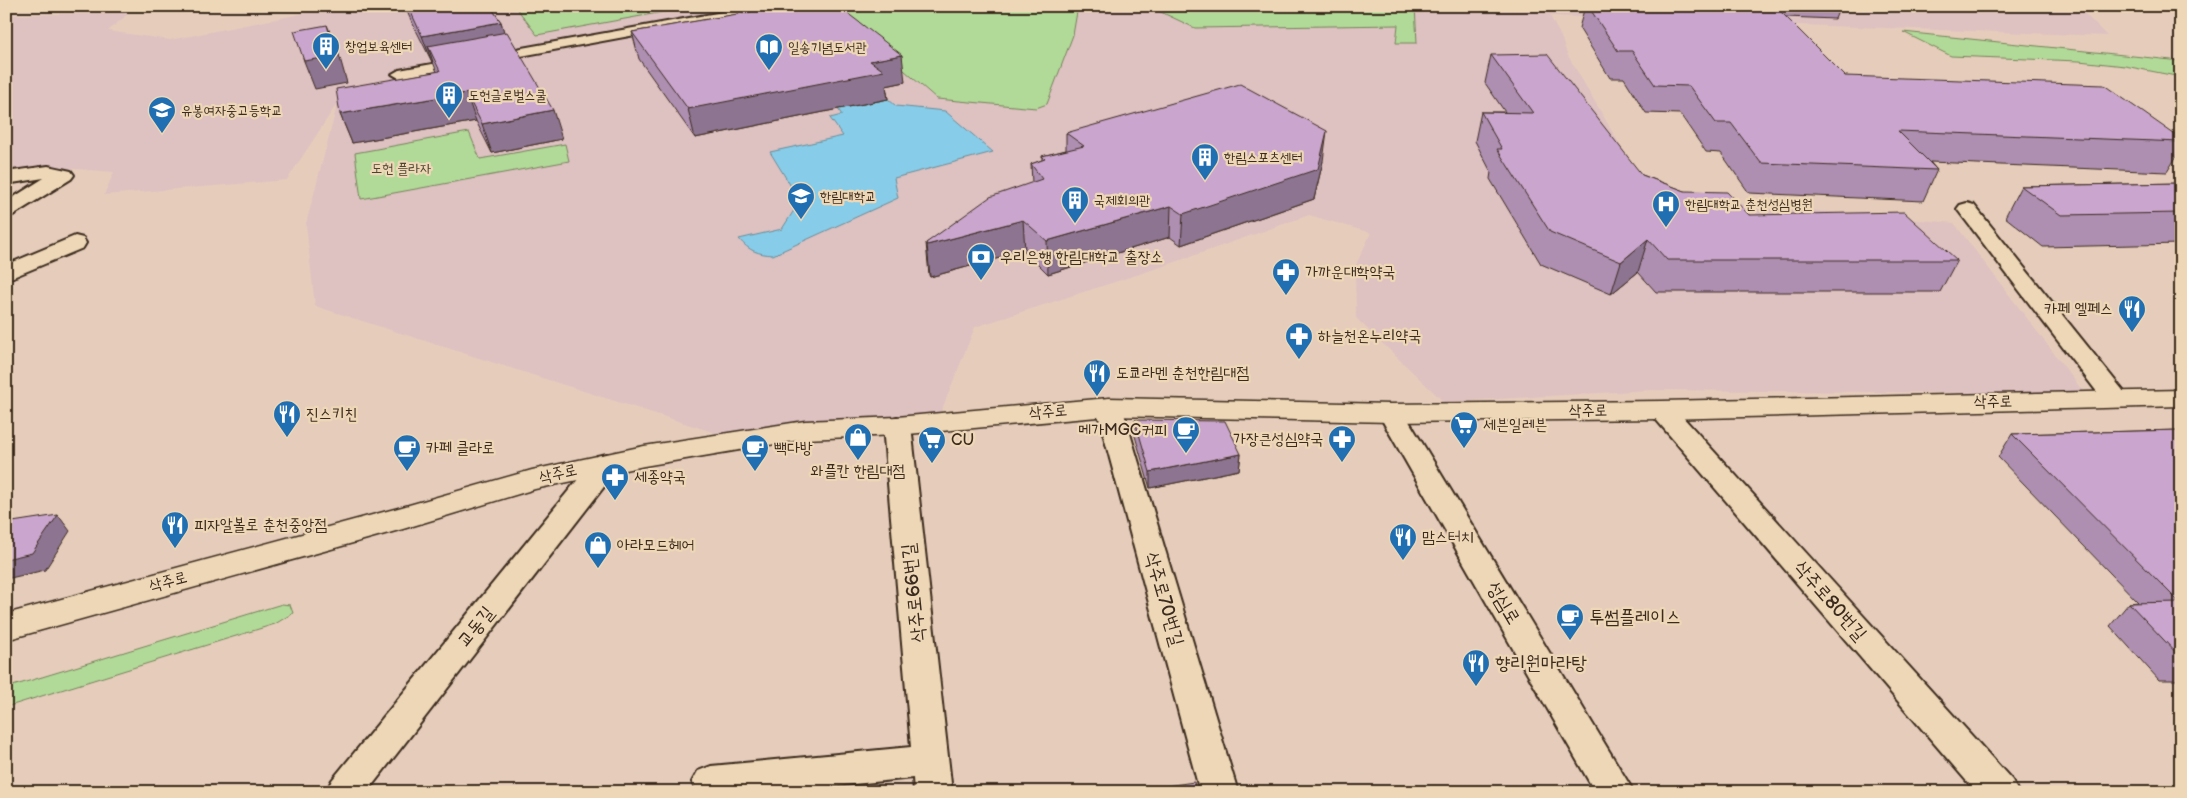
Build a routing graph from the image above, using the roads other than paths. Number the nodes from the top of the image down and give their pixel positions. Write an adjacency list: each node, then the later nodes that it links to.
1 (777, 6): 2 (street)
2 (399, 74)
3 (6, 178): 5 (street)
4 (1967, 209): 9 (street)
5 (6, 211)
6 (75, 242): 7 (street)
7 (6, 273)
8 (2181, 398): 9 (street, 삭주로)
9 (2116, 399): 11 (street, 삭주로)
10 (1109, 407): 12 (street, 삭주로); 13 (street, 삭주로); 19 (street, 삭주로70번길)
11 (1662, 410): 12 (street, 삭주로); 21 (street, 삭주로80번길)
12 (1390, 413): 20 (street, 성심로)
13 (897, 426): 14 (street, 삭주로); 16 (street, 삭주로66번길)
14 (607, 463): 15 (street, 삭주로); 18 (street, 교동길)
15 (6, 626)
16 (932, 776): 17 (street, 삭주로66번길)
17 (711, 782)
18 (345, 792)
19 (1219, 792)
20 (1615, 792)
21 (1999, 792)

